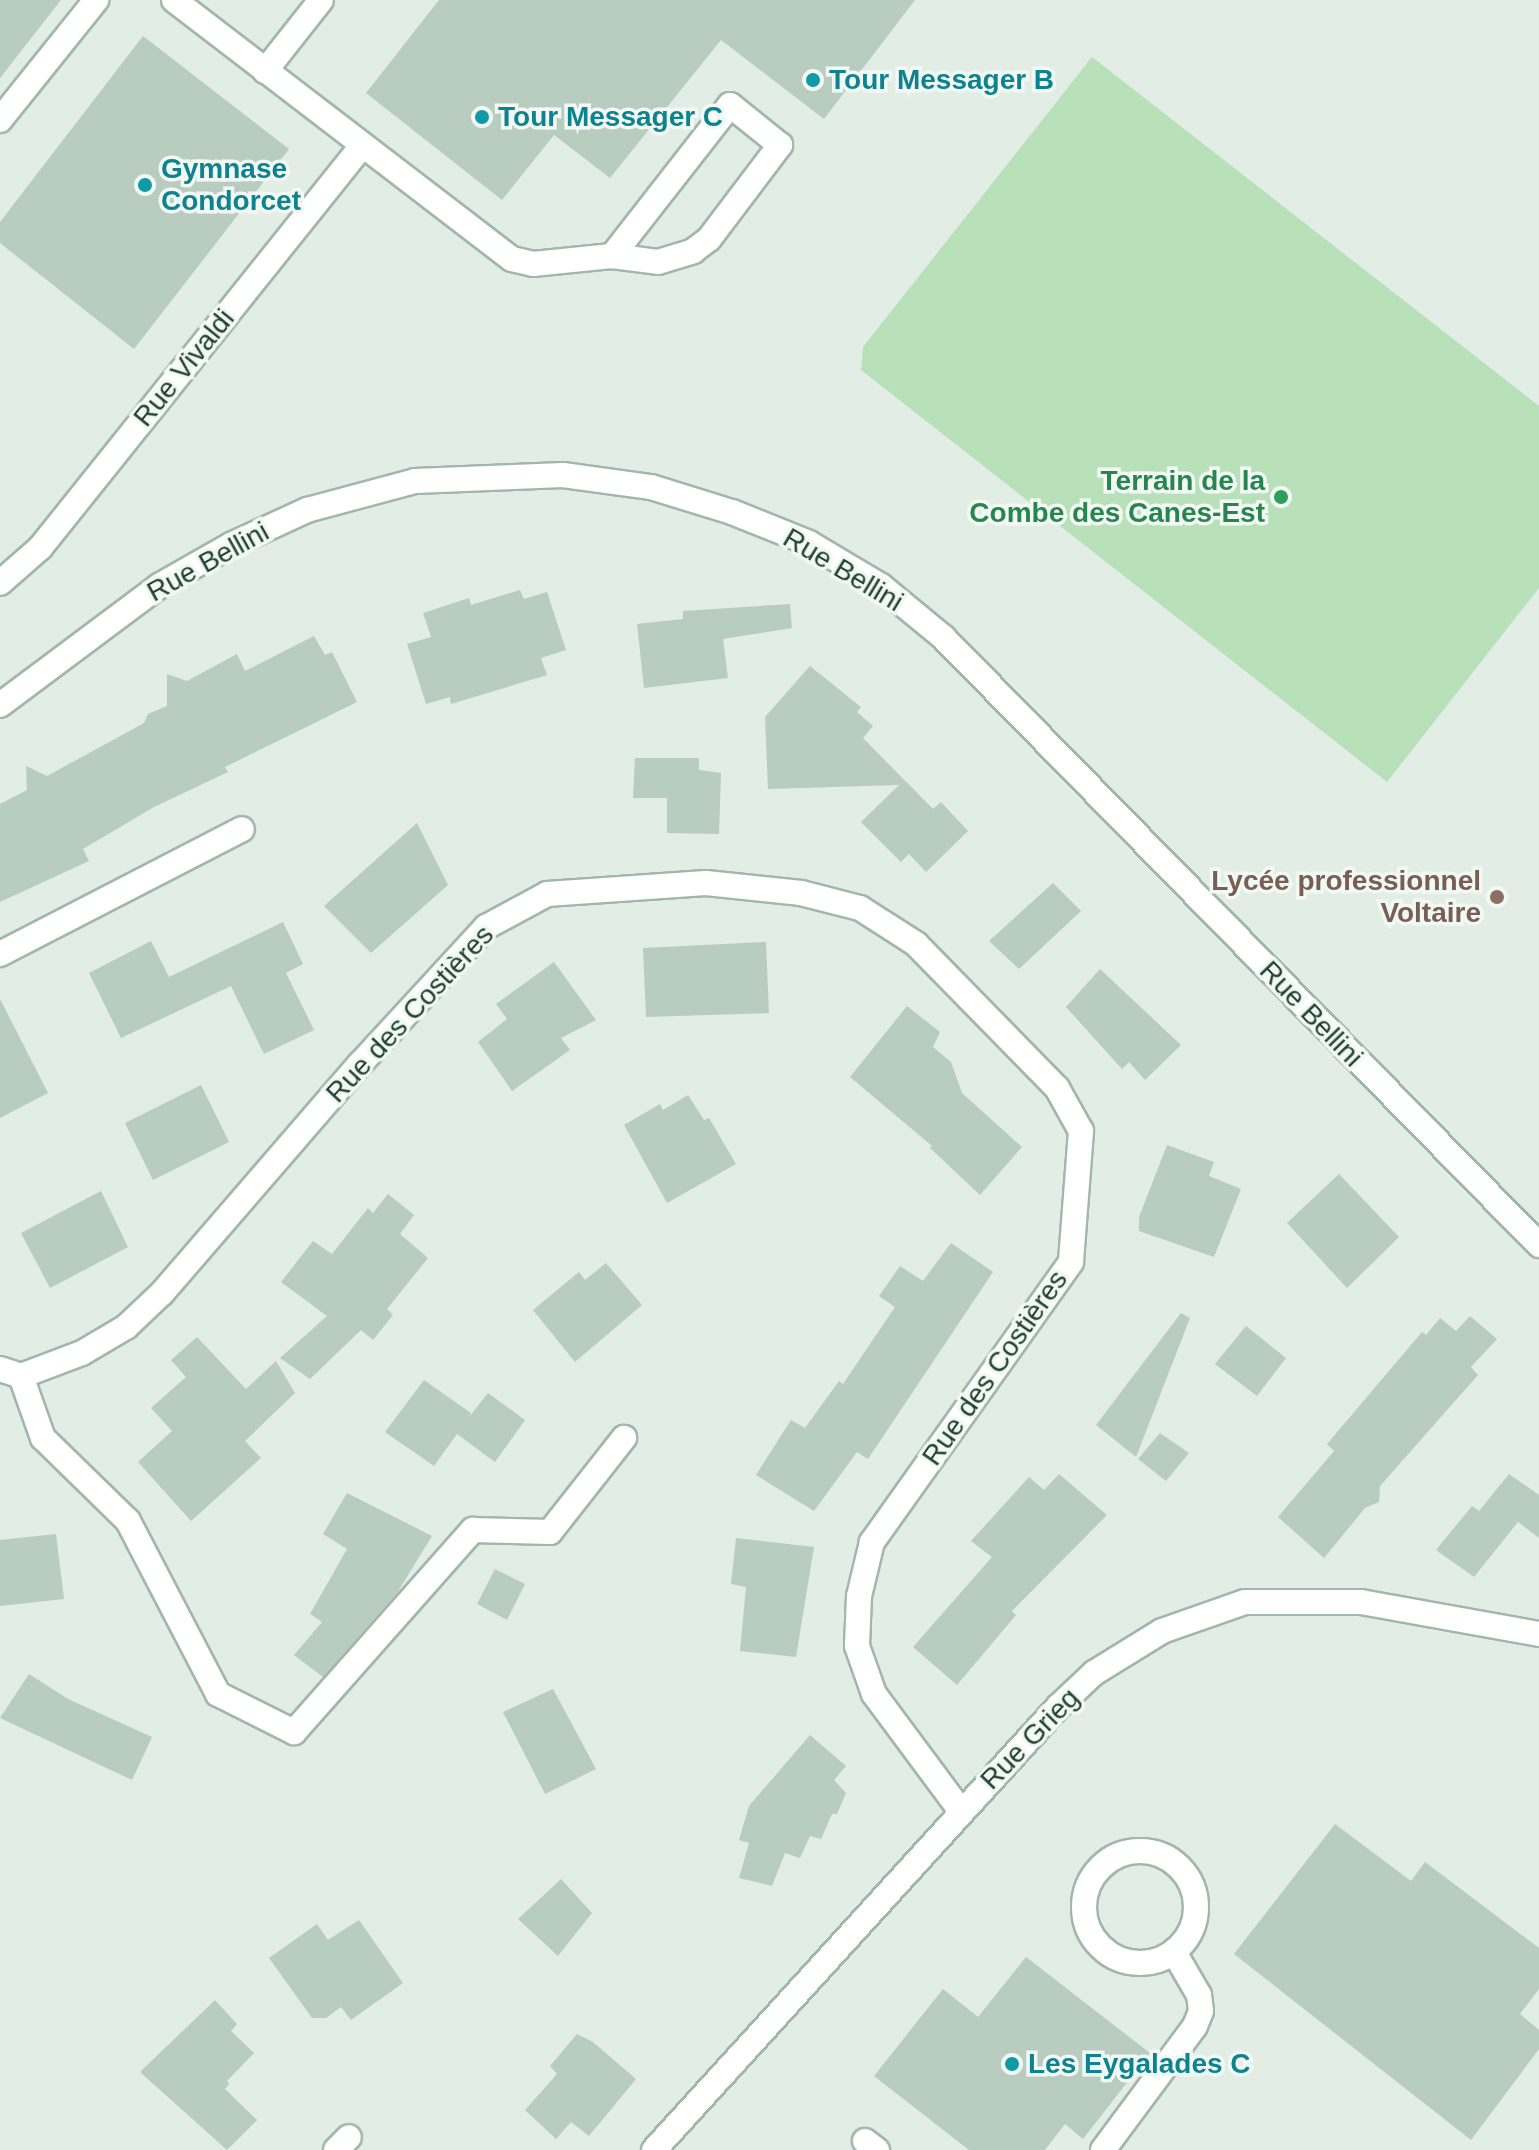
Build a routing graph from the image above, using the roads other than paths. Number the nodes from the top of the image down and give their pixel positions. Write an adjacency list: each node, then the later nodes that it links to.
1 (96, 0): 5 (street)
2 (174, 0): 4 (street)
3 (321, 0): 4 (street)
4 (265, 71): 6 (street)
5 (0, 120)
6 (361, 147): 7 (street); 8 (street, Rue Vivaldi)
7 (612, 256): 7 (street)
8 (0, 583)
9 (0, 705): 12 (street, Rue Bellini)
10 (242, 829): 11 (street)
11 (0, 954)
12 (1539, 1245)
13 (10, 1373): 14 (street); 16 (street, Rue des Costières)
14 (624, 1438)
15 (1539, 1634): 16 (street, Rue Grieg)
16 (961, 1811): 18 (street, Rue Grieg)
17 (1174, 1952): 17 (street); 19 (street)
18 (654, 2150)
19 (1103, 2150)

